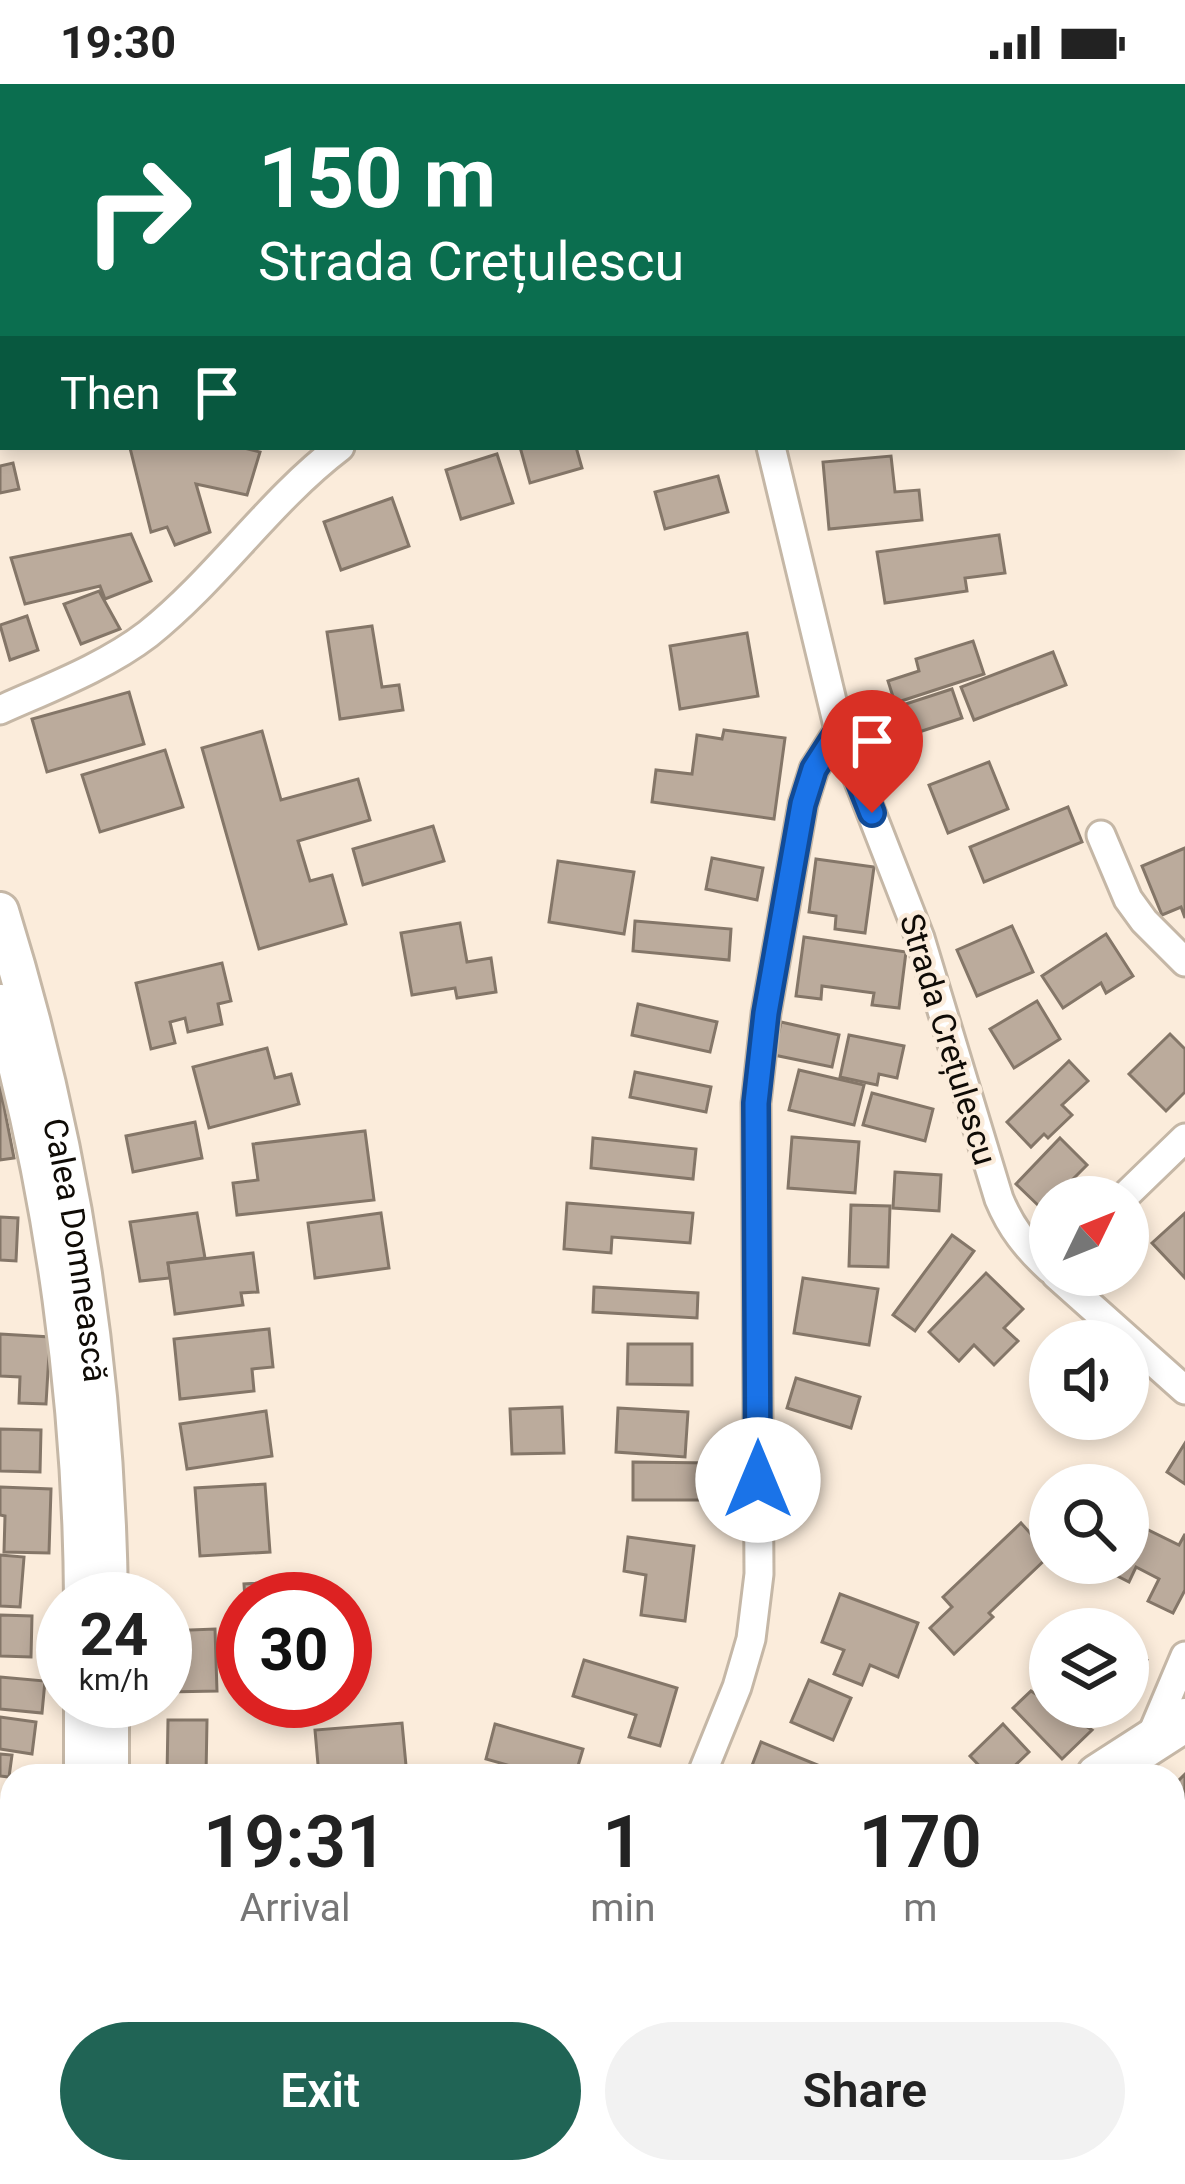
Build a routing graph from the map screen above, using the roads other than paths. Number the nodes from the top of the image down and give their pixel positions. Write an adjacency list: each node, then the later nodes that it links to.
1 (336, 450): 3 (street)
2 (772, 450): 4 (street, Strada Crețulescu)
3 (0, 710)
4 (839, 730): 11 (street, Strada Crețulescu); 23 (street)
5 (1101, 835): 7 (street)
6 (0, 911): 15 (main road, Calea Domnească)
7 (1185, 962)
8 (0, 1004): 14 (main road)
9 (1185, 1138): 10 (street)
10 (1146, 1176)
11 (1029, 1250)
12 (1080, 1296): 13 (street, Strada Crețulescu)
13 (1185, 1390)
14 (83, 1572)
15 (109, 1572)
16 (1185, 1656): 20 (street)
17 (1185, 1720): 20 (main road)
18 (83, 1728): 21 (main road)
19 (110, 1728): 22 (main road)
20 (1148, 1744): 24 (main road)
21 (83, 1764)
22 (110, 1764)
23 (706, 1764)
24 (1117, 1764)

